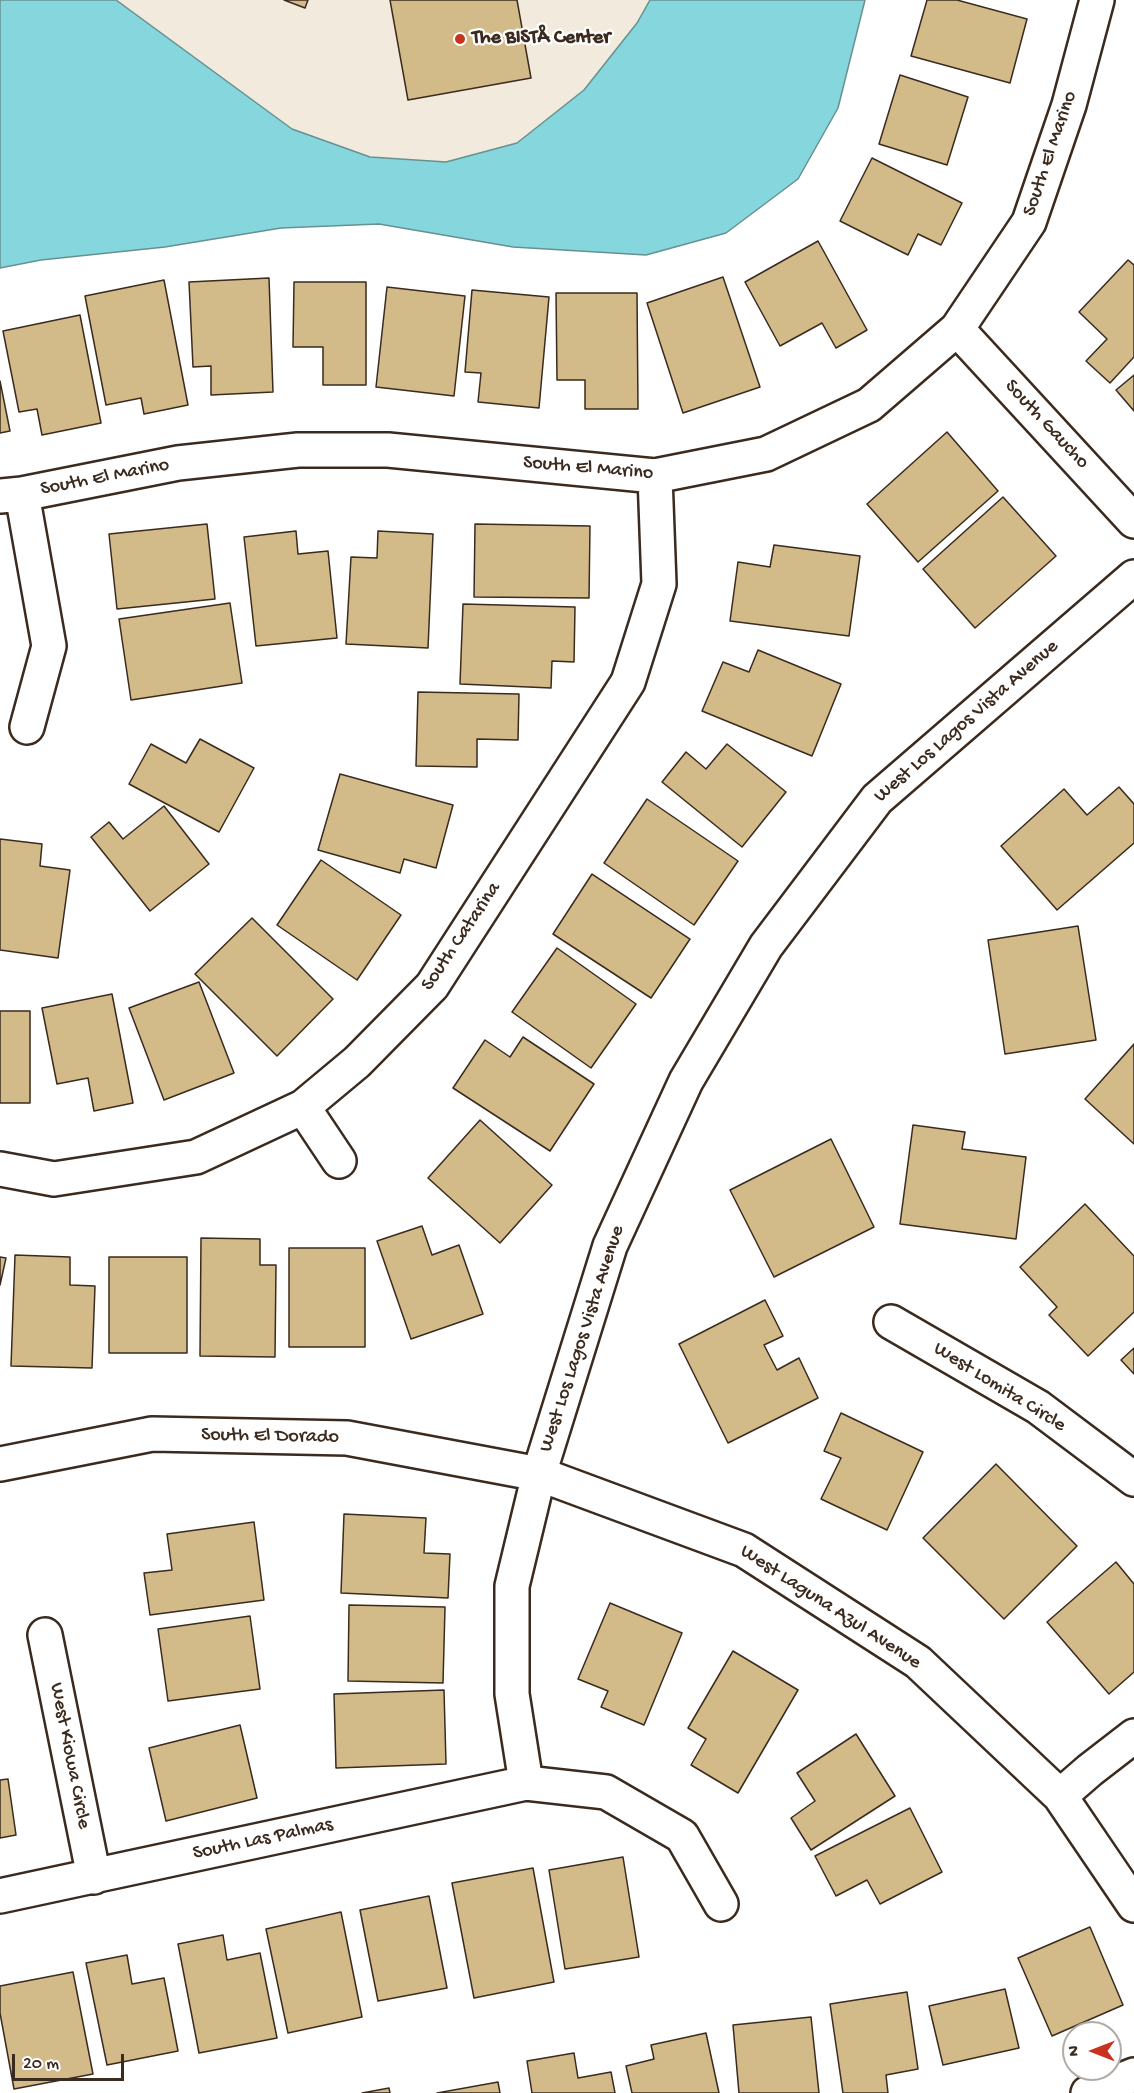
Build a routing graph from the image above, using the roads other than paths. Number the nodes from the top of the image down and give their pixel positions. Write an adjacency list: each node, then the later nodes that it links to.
1 (1097, 0): 2 (street, South El Marino)
2 (957, 329): 3 (street, South El Marino); 5 (street, South Gaucho)
3 (655, 477): 4 (street, South El Marino); 8 (street, South Catarina)
4 (11, 495): 7 (street)
5 (1134, 521)
6 (1134, 577): 13 (street, West Los Lagos Vista Avenue)
7 (27, 727)
8 (303, 1107): 9 (street); 10 (street, South Catarina)
9 (339, 1161)
10 (0, 1169)
11 (891, 1322): 14 (street, West Lomita Circle)
12 (0, 1464): 13 (street, South El Dorado)
13 (539, 1474): 17 (street, West Los Lagos Vista Avenue); 18 (street, West Laguna Azul Avenue)
14 (1134, 1479)
15 (45, 1635): 19 (street, West Kiowa Circle)
16 (1134, 1736): 18 (street)
17 (526, 1783): 19 (street, South Las Palmas); 21 (street, South Las Palmas)
18 (1060, 1796): 22 (street, West Laguna Azul Avenue)
19 (94, 1877): 20 (street, South Las Palmas)
20 (0, 1896)
21 (721, 1904)
22 (1134, 1905)
23 (1134, 2074): 24 (street)
24 (1088, 2093)

